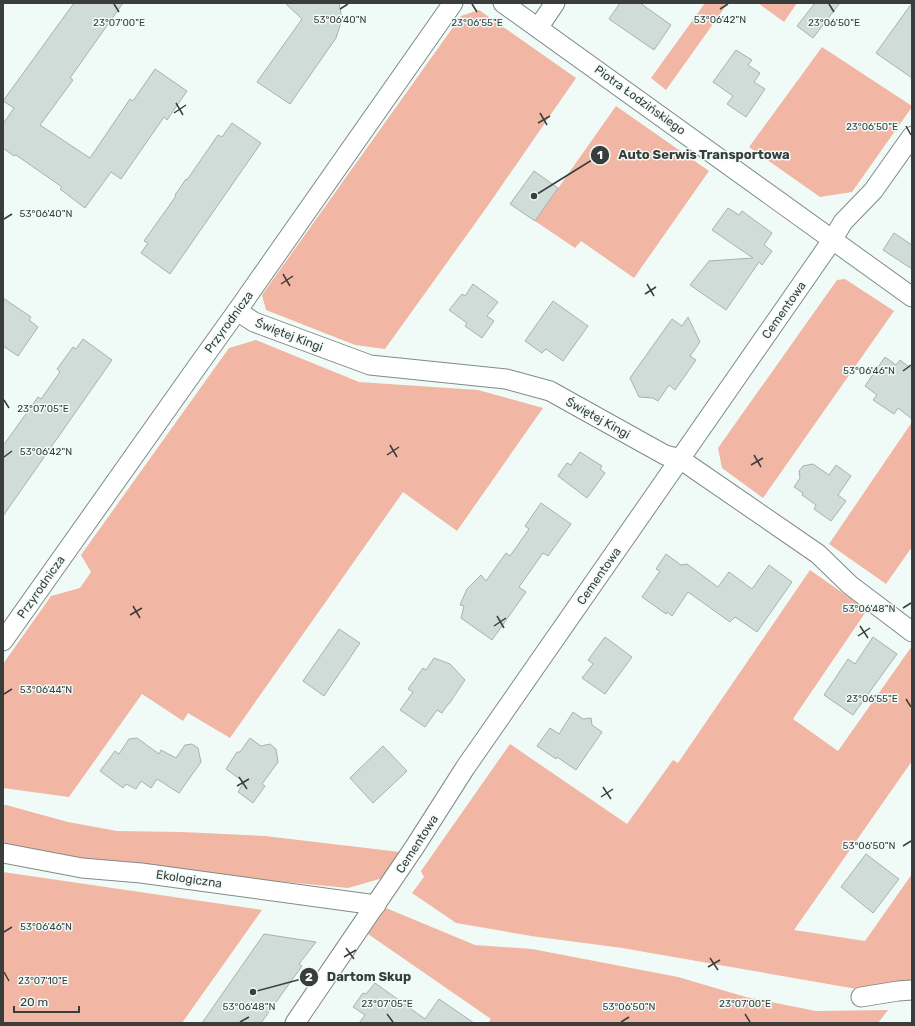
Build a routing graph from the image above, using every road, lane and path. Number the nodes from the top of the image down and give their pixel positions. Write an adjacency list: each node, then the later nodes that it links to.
1 (453, 3): 8 (street, Przyrodnicza)
2 (503, 3): 4 (street, Piotra Łodzińskiego)
3 (556, 3): 4 (street)
4 (538, 28): 6 (street, Piotra Łodzińskiego)
5 (912, 136): 6 (street, Cementowa)
6 (833, 239): 7 (street, Piotra Łodzińskiego); 9 (street, Cementowa)
7 (912, 296)
8 (237, 312): 9 (street, Świętej Kingi); 11 (street, Przyrodnicza)
9 (680, 460): 10 (street, Świętej Kingi); 13 (street, Cementowa)
10 (912, 632)
11 (3, 641)
12 (3, 853): 13 (street, Ekologiczna)
13 (376, 905): 16 (street, Cementowa)
14 (912, 990): 15 (street)
15 (861, 997)
16 (295, 1023)

